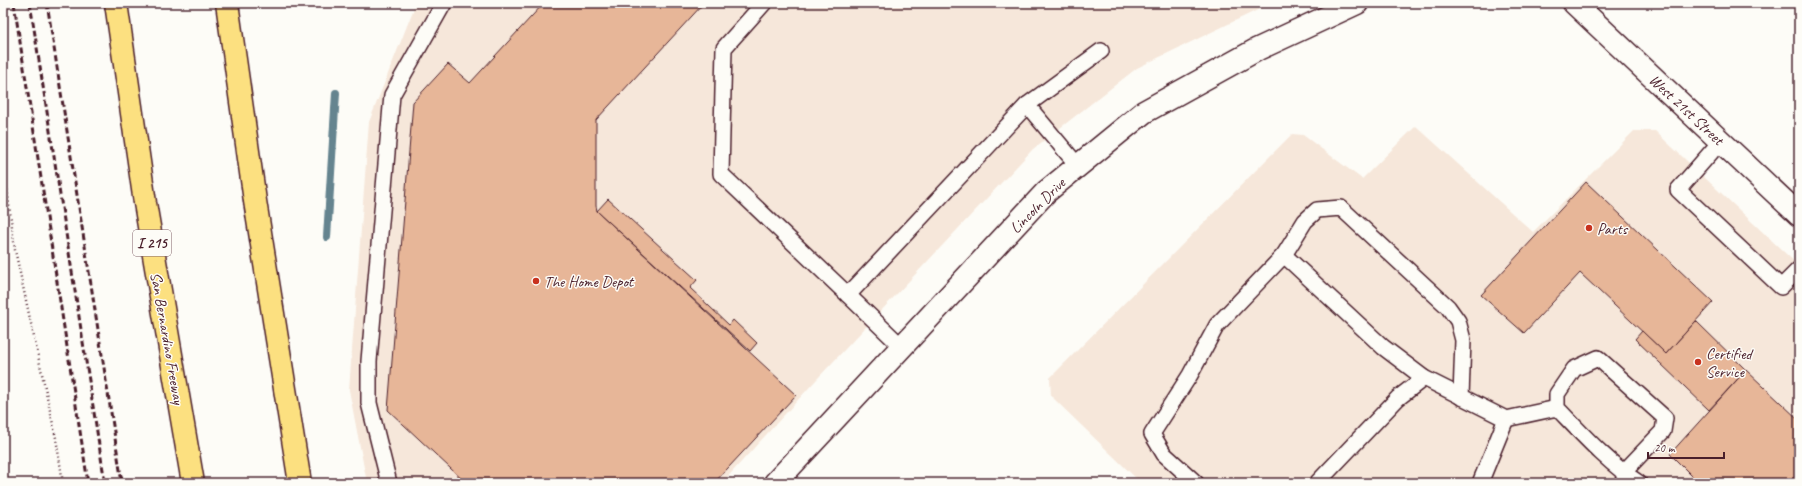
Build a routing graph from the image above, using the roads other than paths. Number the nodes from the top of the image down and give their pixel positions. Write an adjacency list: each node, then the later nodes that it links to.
1 (116, 3): 22 (highway, San Bernardino Freeway / I 215)
2 (227, 3): 23 (highway)
3 (444, 3): 24 (lane)
4 (764, 3): 15 (lane)
5 (1357, 3): 7 (street, Lincoln Drive)
6 (1574, 3): 10 (street, West 21st Street)
7 (1330, 9): 11 (street, Lincoln Drive)
8 (1101, 51): 9 (lane)
9 (1027, 105): 11 (lane); 15 (lane)
10 (1721, 141): 12 (street, West 21st Street); 14 (lane)
11 (1078, 166): 16 (street, Lincoln Drive)
12 (1799, 215)
13 (1284, 255): 17 (lane); 18 (lane); 26 (lane)
14 (1799, 269)
15 (848, 295): 16 (lane)
16 (902, 346): 25 (street, Lincoln Drive)
17 (1424, 378): 18 (lane); 27 (lane)
18 (1460, 397): 20 (lane)
19 (1557, 408): 20 (lane); 21 (lane); 21 (lane)
20 (1506, 419): 28 (lane)
21 (1623, 473): 29 (lane)
22 (193, 483)
23 (300, 483)
24 (389, 483)
25 (775, 483)
26 (1196, 483)
27 (1317, 483)
28 (1480, 483)
29 (1639, 483)

